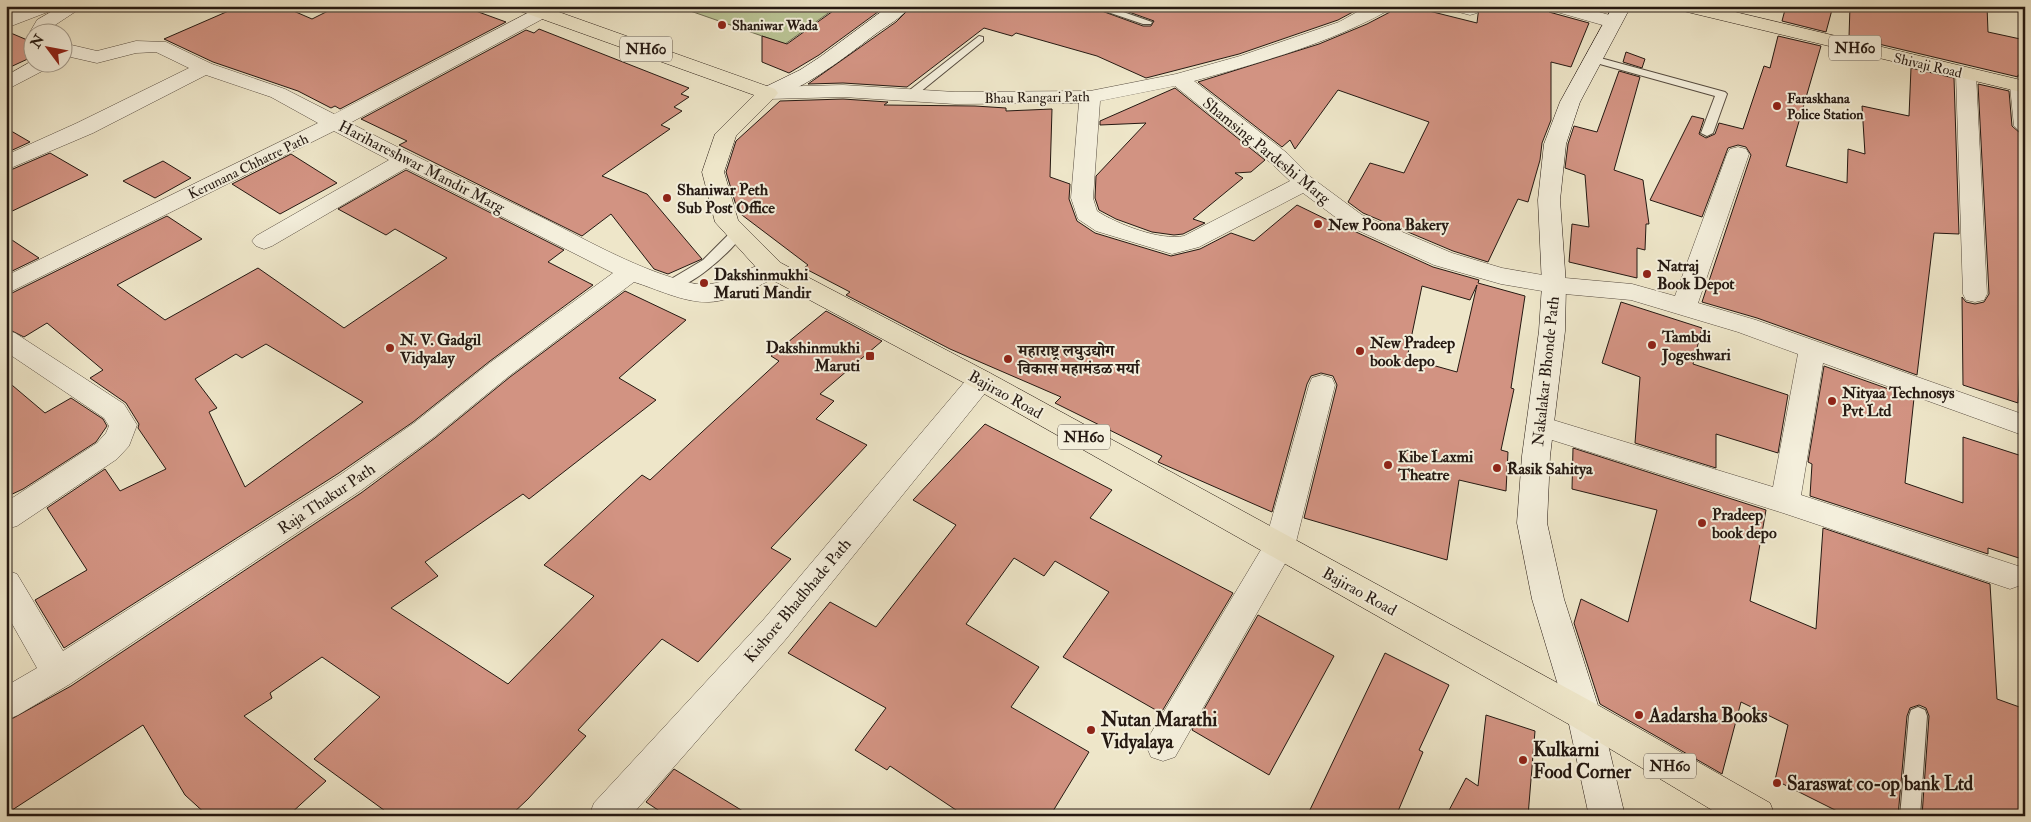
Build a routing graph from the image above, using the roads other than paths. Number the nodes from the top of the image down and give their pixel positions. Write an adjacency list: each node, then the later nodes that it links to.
1 (46, 6): 10 (street)
2 (75, 6): 11 (street)
3 (901, 6): 22 (street)
4 (1095, 6): 12 (lane)
5 (1382, 6): 19 (street, Bhau Rangari Path)
6 (1557, 6): 9 (street)
7 (1686, 6): 18 (highway, Shivaji Road / NH60)
8 (532, 9): 22 (highway, NH60); 25 (street, Kerunana Chhatre Path)
9 (1618, 14): 15 (street, Nakalakar Bhonde Path)
10 (6, 22)
11 (47, 22)
12 (1147, 22)
13 (979, 39): 23 (lane)
14 (72, 52): 16 (street, Harihareshwar Mandir Marg)
15 (1592, 59): 27 (lane); 37 (street, Nakalakar Bhonde Path)
16 (205, 68): 25 (street, Harihareshwar Mandir Marg); 30 (street)
17 (27, 72): 20 (street)
18 (1966, 74): 21 (highway, Shivaji Road / NH60); 39 (street)
19 (1179, 79): 24 (street, Bhau Rangari Path); 31 (street, Shamsing Pardeshi Marg)
20 (6, 84)
21 (2022, 87): 26 (street)
22 (768, 92): 23 (street, Bhau Rangari Path); 32 (highway, Bajirao Road / NH60)
23 (910, 95): 24 (street, Bhau Rangari Path)
24 (1090, 97): 31 (street)
25 (336, 122): 29 (street, Harihareshwar Mandir Marg); 38 (street, Kerunana Chhatre Path)
26 (2025, 126)
27 (1707, 133)
28 (1738, 154): 40 (street)
29 (406, 159): 33 (street); 35 (street, Harihareshwar Mandir Marg)
30 (6, 163)
31 (1304, 183): 37 (street, Shamsing Pardeshi Marg)
32 (738, 233): 34 (highway, Bajirao Road / NH60); 36 (lane)
33 (264, 241)
34 (772, 269): 36 (street, Harihareshwar Mandir Marg); 43 (highway, Bajirao Road / NH60)
35 (631, 272): 36 (street, Harihareshwar Mandir Marg); 52 (street, Raja Thakur Path)
36 (670, 285)
37 (1554, 285): 40 (street, Shamsing Pardeshi Marg); 45 (street, Nakalakar Bhonde Path)
38 (6, 286)
39 (1975, 294)
40 (1684, 307): 42 (street, Shamsing Pardeshi Marg)
41 (6, 339): 48 (street)
42 (1812, 349): 46 (street, Shamsing Pardeshi Marg); 47 (street)
43 (980, 380): 49 (highway, Bajirao Road / NH60); 57 (street, Kishore Bhadbhade Path)
44 (1322, 385): 49 (street)
45 (1540, 426): 47 (street); 54 (street, Nakalakar Bhonde Path)
46 (2025, 426)
47 (1785, 502): 50 (street)
48 (6, 517)
49 (1280, 546): 54 (highway, Bajirao Road / NH60); 56 (street)
50 (2010, 576)
51 (6, 583): 52 (street)
52 (58, 673): 53 (street, Raja Thakur Path)
53 (6, 704)
54 (1584, 715): 58 (street, Nakalakar Bhonde Path); 59 (highway, Bajirao Road / NH60)
55 (1918, 716): 60 (lane)
56 (1163, 745)
57 (607, 816)
58 (1607, 816)
59 (1757, 816)
60 (1910, 816)

